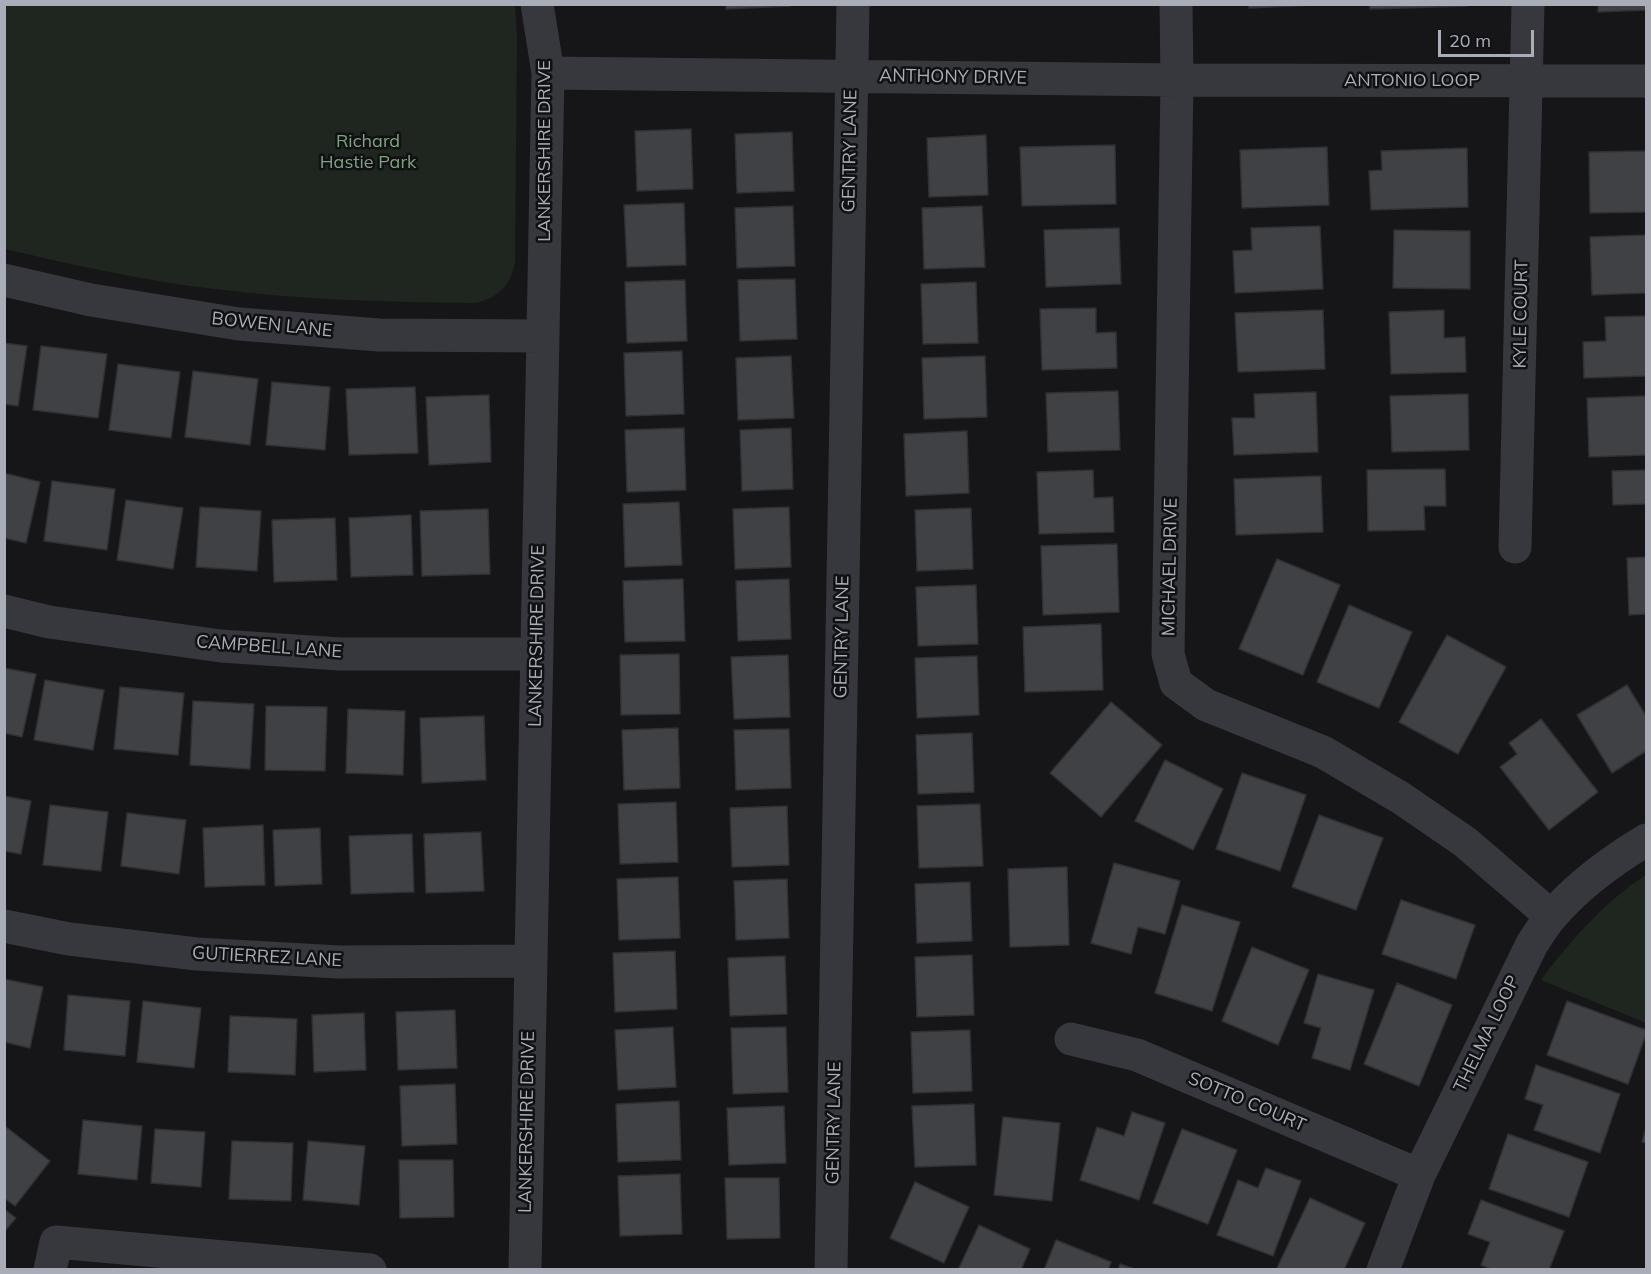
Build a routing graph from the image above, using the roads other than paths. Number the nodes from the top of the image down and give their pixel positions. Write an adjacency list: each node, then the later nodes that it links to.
1 (537, 4): 5 (street, LANKERSHIRE DRIVE)
2 (853, 4): 6 (street, GENTRY LANE)
3 (1176, 4): 7 (street, MICHAEL DRIVE)
4 (1528, 4): 8 (street, KYLE COURT)
5 (548, 73): 6 (street, ANTHONY DRIVE); 11 (street, LANKERSHIRE DRIVE)
6 (852, 75): 7 (street, ANTHONY DRIVE); 24 (street, GENTRY LANE)
7 (1177, 80): 8 (street, ANTONIO LOOP); 16 (street, MICHAEL DRIVE)
8 (1526, 81): 9 (street, ANTONIO LOOP); 12 (street, KYLE COURT)
9 (1647, 81)
10 (4, 280): 11 (street, BOWEN LANE)
11 (543, 336): 14 (street, LANKERSHIRE DRIVE)
12 (1515, 547)
13 (4, 611): 14 (street, CAMPBELL LANE)
14 (537, 654): 18 (street, LANKERSHIRE DRIVE)
15 (1647, 840): 16 (street, THELMA LOOP)
16 (1551, 916): 20 (street, THELMA LOOP)
17 (4, 926): 18 (street, GUTIERREZ LANE)
18 (531, 961): 23 (street, LANKERSHIRE DRIVE)
19 (1071, 1039): 20 (street, SOTTO COURT)
20 (1419, 1175): 25 (street, THELMA LOOP)
21 (50, 1269): 22 (street)
22 (370, 1269)
23 (525, 1269)
24 (831, 1269)
25 (1383, 1269)

